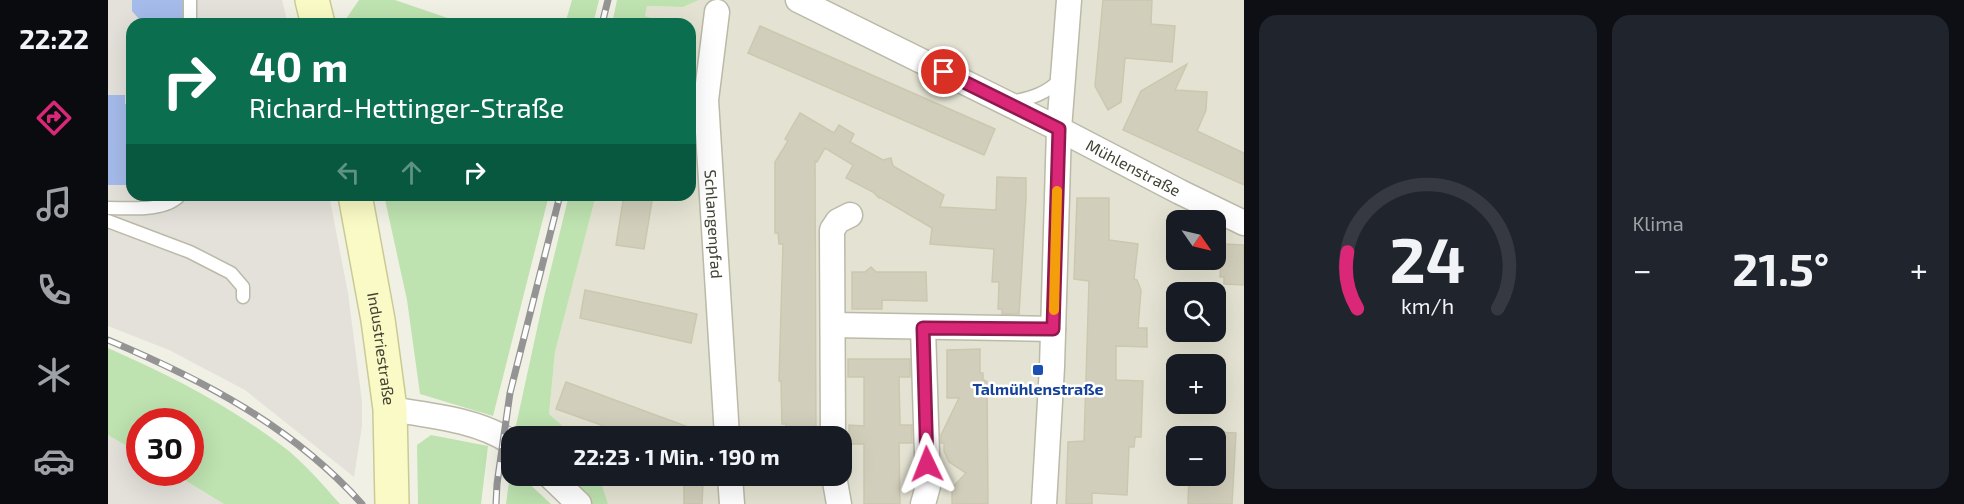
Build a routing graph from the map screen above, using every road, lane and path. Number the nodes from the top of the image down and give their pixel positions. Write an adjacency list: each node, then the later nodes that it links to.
1 (190, 0): 6 (lane)
2 (312, 0): 7 (main road)
3 (798, 0): 9 (street, Mühlenstraße)
4 (1069, 0): 8 (street)
5 (717, 12): 22 (street, Schlangenpfad)
6 (190, 18)
7 (316, 18)
8 (1063, 78): 9 (lane); 10 (street)
9 (1006, 103): 10 (street, Mühlenstraße)
10 (1059, 129): 16 (street, Mühlenstraße); 20 (street)
11 (170, 201): 13 (lane)
12 (356, 201): 21 (main road, Industriestraße)
13 (108, 208)
14 (850, 215): 18 (street)
15 (108, 221): 17 (lane)
16 (1244, 223)
17 (243, 297)
18 (833, 325): 19 (street); 23 (street)
19 (923, 328): 20 (street); 32 (street)
20 (1053, 329): 33 (street)
21 (390, 409): 24 (street); 28 (main road, Industriestraße)
22 (726, 426)
23 (833, 426)
24 (501, 435)
25 (560, 486): 29 (street)
26 (731, 486): 30 (street)
27 (836, 486): 31 (street)
28 (392, 504)
29 (579, 504)
30 (732, 504)
31 (839, 504)
32 (923, 504)
33 (1044, 504)

